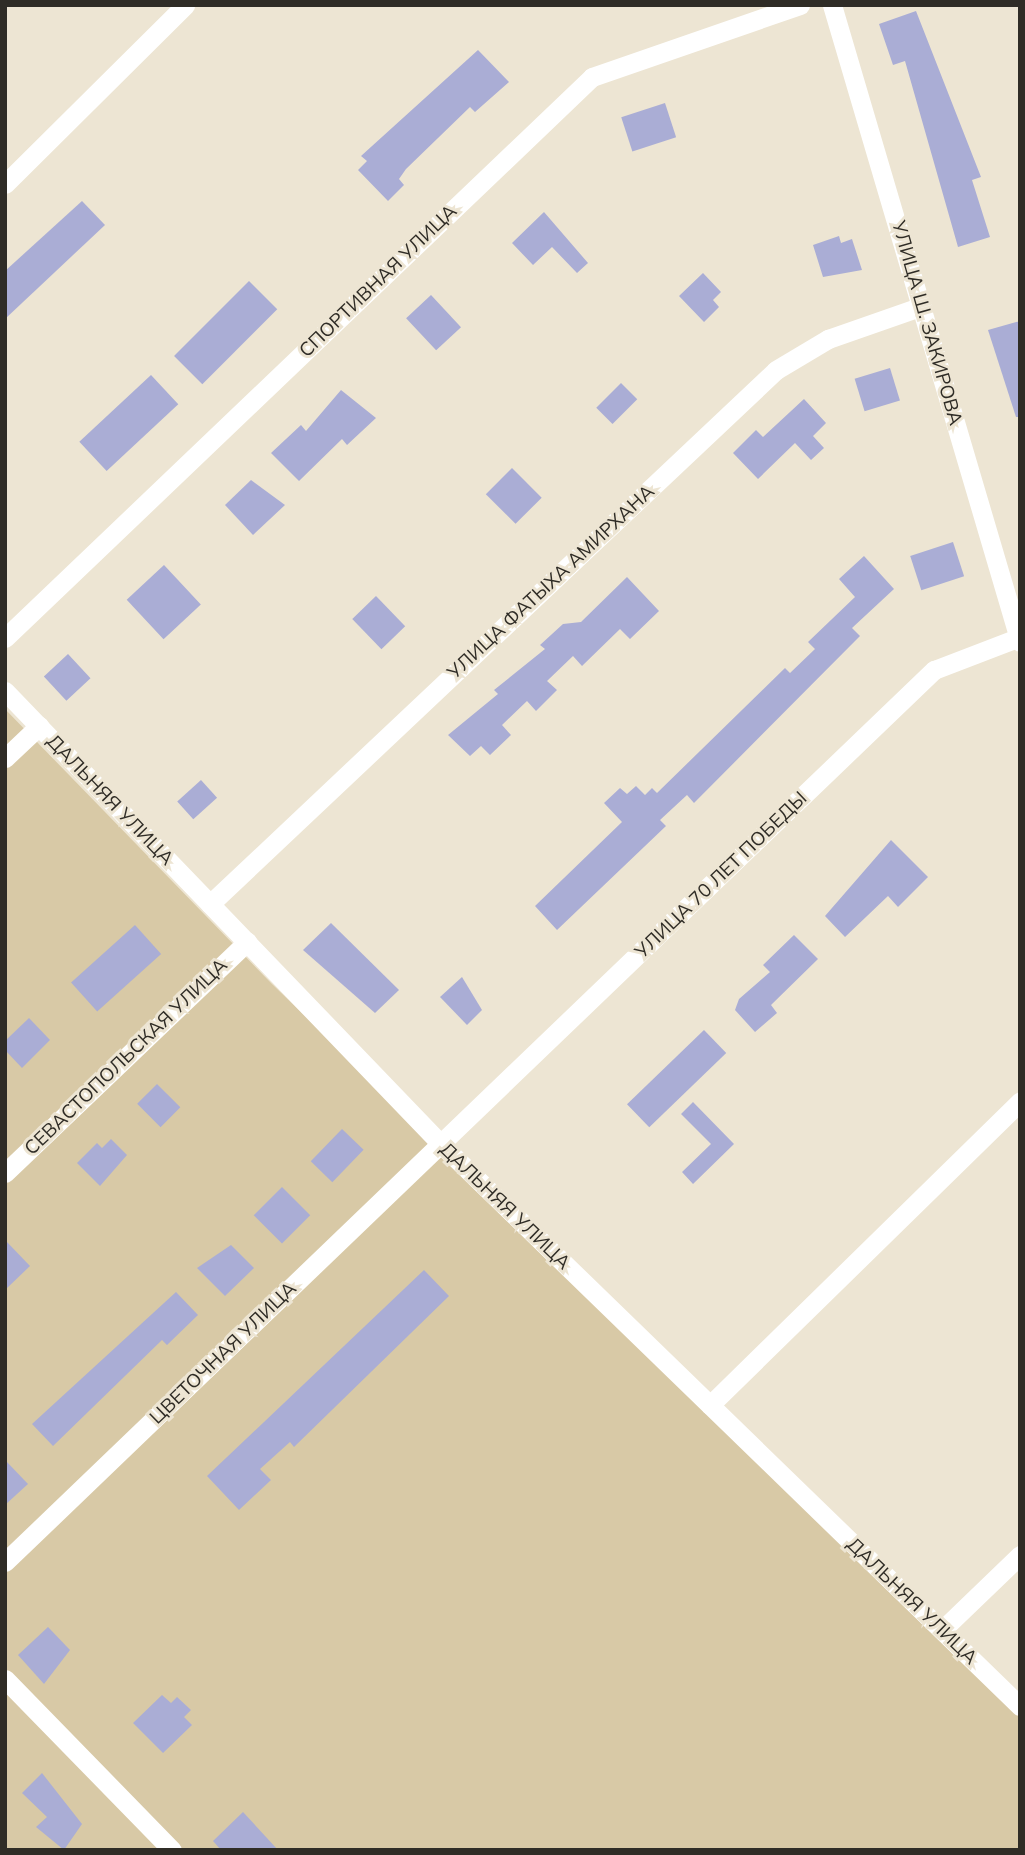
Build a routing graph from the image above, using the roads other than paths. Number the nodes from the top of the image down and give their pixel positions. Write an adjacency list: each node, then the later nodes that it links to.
1 (185, 5): 4 (street)
2 (800, 5): 6 (street, СПОРТИВНАЯ УЛИЦА)
3 (832, 5): 5 (street, УЛИЦА Ш. ЗАКИРОВА)
4 (5, 184)
5 (922, 306): 7 (street, УЛИЦА Ш. ЗАКИРОВА); 11 (street, УЛИЦА ФАТЫХА АМИРХАНА)
6 (5, 638)
7 (1019, 639): 14 (street, УЛИЦА 70 ЛЕТ ПОБЕДЫ)
8 (5, 691): 9 (street, ДАЛЬНЯЯ УЛИЦА)
9 (39, 726): 10 (street); 11 (street, ДАЛЬНЯЯ УЛИЦА)
10 (5, 758)
11 (210, 904): 12 (street, ДАЛЬНЯЯ УЛИЦА)
12 (247, 942): 14 (street, ДАЛЬНЯЯ УЛИЦА); 15 (street, СЕВАСТОПОЛЬСКАЯ УЛИЦА)
13 (1020, 1101): 16 (street)
14 (441, 1144): 16 (street, ДАЛЬНЯЯ УЛИЦА); 18 (street, ЦВЕТОЧНАЯ УЛИЦА)
15 (5, 1172)
16 (710, 1405): 19 (street, ДАЛЬНЯЯ УЛИЦА)
17 (1020, 1555): 19 (street)
18 (5, 1562)
19 (942, 1630): 21 (street, ДАЛЬНЯЯ УЛИЦА)
20 (5, 1679): 22 (street)
21 (1020, 1706)
22 (172, 1850)

